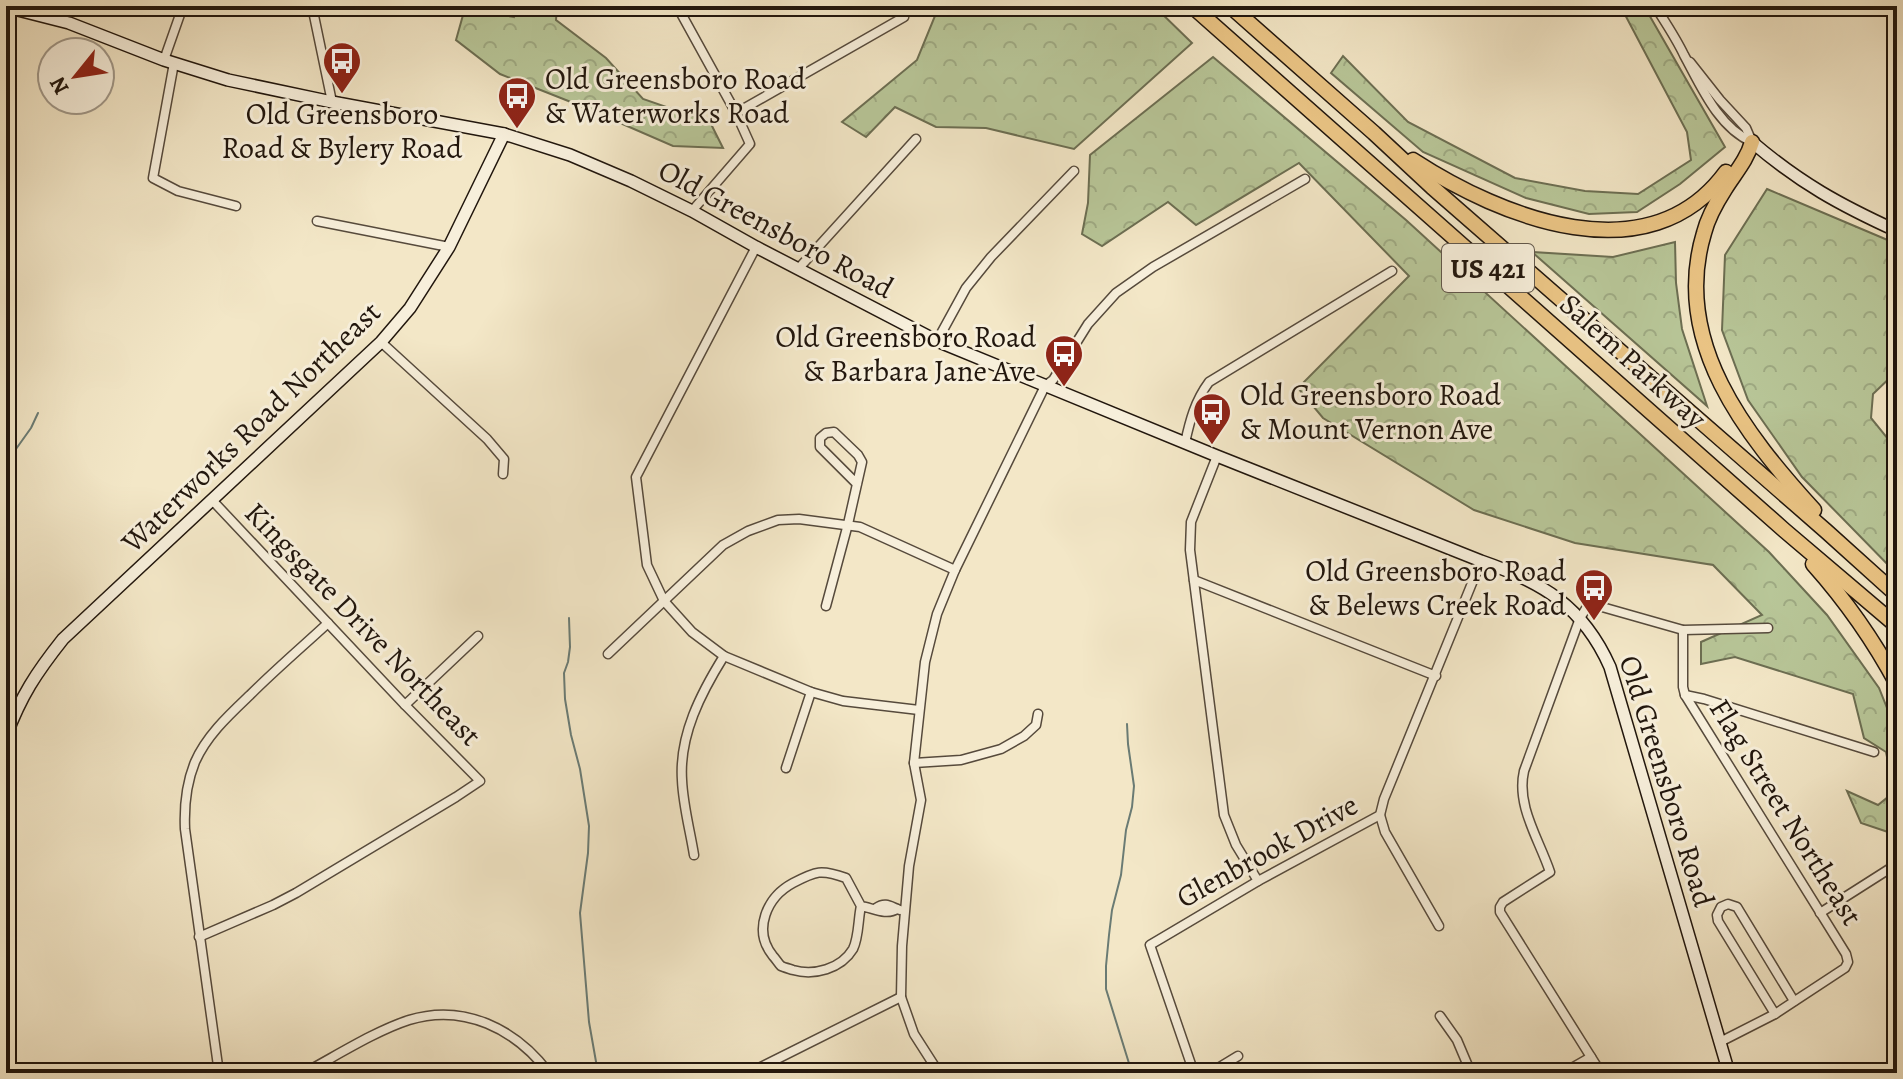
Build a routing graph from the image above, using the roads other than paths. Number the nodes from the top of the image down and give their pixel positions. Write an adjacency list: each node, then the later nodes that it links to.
1 (183, 6): 12 (street)
2 (312, 6): 13 (street)
3 (677, 6): 14 (street)
4 (898, 6): 14 (street)
5 (1192, 6): 38 (highway, Salem Parkway / US 421)
6 (1230, 6): 15 (highway, Salem Parkway / US 421)
7 (1569, 6): 8 (street)
8 (1581, 6)
9 (1655, 6): 18 (street)
10 (6, 7): 11 (street, Old Greensboro Road)
11 (32, 9): 12 (street, Old Greensboro Road)
12 (169, 62): 13 (street, Old Greensboro Road); 21 (street)
13 (332, 102): 16 (street, Old Greensboro Road)
14 (736, 113): 22 (street)
15 (1374, 133): 18 (highway); 40 (highway, Salem Parkway / US 421)
16 (504, 134): 22 (street, Old Greensboro Road); 25 (street, Waterworks Road Northeast)
17 (916, 139): 27 (street)
18 (1752, 142): 24 (street); 40 (highway)
19 (1074, 171): 29 (street)
20 (1305, 179): 31 (street)
21 (236, 206)
22 (692, 211): 26 (street, Old Greensboro Road)
23 (317, 221): 25 (street)
24 (1897, 231)
25 (449, 247): 30 (street, Waterworks Road Northeast)
26 (756, 247): 27 (street, Old Greensboro Road); 44 (street)
27 (799, 268): 29 (street, Old Greensboro Road)
28 (1392, 271): 32 (street)
29 (937, 341): 31 (street, Old Greensboro Road)
30 (381, 342): 34 (street); 36 (street, Waterworks Road Northeast)
31 (1045, 386): 32 (street, Old Greensboro Road); 41 (street)
32 (1185, 443): 33 (street, Old Greensboro Road)
33 (1217, 456): 39 (street, Old Greensboro Road); 42 (street)
34 (503, 474)
35 (857, 484): 35 (street); 37 (street)
36 (212, 500): 47 (street, Kingsgate Drive Northeast); 61 (street, Waterworks Road Northeast)
37 (848, 524): 41 (street); 44 (street); 45 (street)
38 (1784, 530): 48 (highway, Salem Parkway / US 421); 55 (highway)
39 (1481, 561): 46 (street, Old Greensboro Road); 54 (street, Glenbrook Drive)
40 (1869, 569): 43 (highway, Salem Parkway / US 421)
41 (955, 570): 59 (street)
42 (1194, 580): 54 (street); 68 (street)
43 (1897, 595)
44 (664, 601): 52 (street); 53 (street)
45 (826, 606)
46 (1580, 618): 50 (street); 78 (street, Old Greensboro Road); 80 (street)
47 (328, 623): 58 (street, Kingsgate Drive Northeast); 73 (street)
48 (1897, 626)
49 (1768, 628): 50 (street)
50 (1683, 630): 57 (street, Flag Street Northeast)
51 (478, 636): 58 (street)
52 (608, 654)
53 (724, 656): 56 (street); 66 (street)
54 (1436, 676): 65 (street, Glenbrook Drive)
55 (1897, 684)
56 (811, 692): 59 (street); 64 (street)
57 (1685, 695): 62 (street); 71 (street, Flag Street Northeast)
58 (405, 705): 73 (street, Kingsgate Drive Northeast)
59 (919, 710): 63 (street)
60 (1038, 714): 63 (street)
61 (6, 736)
62 (1874, 752)
63 (914, 763): 70 (street)
64 (786, 768)
65 (1380, 815): 68 (street, Glenbrook Drive); 72 (street)
66 (694, 855)
67 (1897, 864): 71 (street)
68 (1258, 881): 86 (street, Glenbrook Drive)
69 (861, 906): 69 (street); 70 (street)
70 (901, 910): 74 (street)
71 (1820, 913): 75 (street, Flag Street Northeast)
72 (1439, 926)
73 (199, 937): 81 (street)
74 (901, 997): 84 (street); 85 (street)
75 (1794, 1001): 76 (street, Flag Street Northeast); 76 (street)
76 (1775, 1014): 78 (street, Flag Street Northeast)
77 (1440, 1016): 88 (street)
78 (1720, 1042): 91 (street, Old Greensboro Road)
79 (1238, 1056): 87 (street)
80 (1591, 1057): 89 (street); 90 (street)
81 (219, 1073)
82 (304, 1073): 83 (street)
83 (549, 1073)
84 (749, 1073)
85 (939, 1073)
86 (1194, 1073)
87 (1210, 1073)
88 (1471, 1073)
89 (1563, 1073)
90 (1601, 1073)
91 (1729, 1073)

